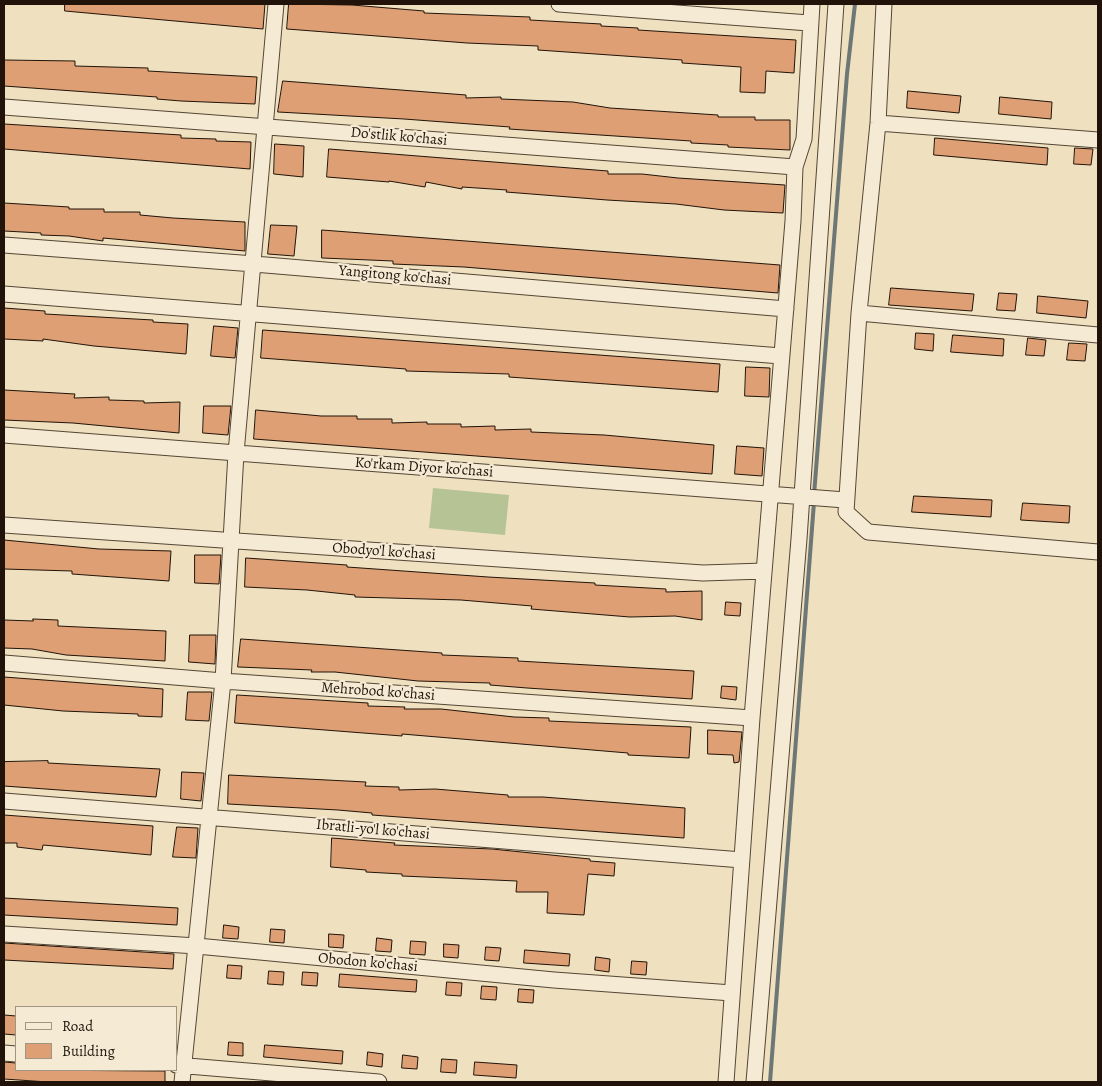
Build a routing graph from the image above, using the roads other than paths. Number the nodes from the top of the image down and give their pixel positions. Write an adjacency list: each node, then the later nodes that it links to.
1 (276, 4): 9 (street)
2 (559, 4): 6 (street)
3 (812, 4): 6 (street)
4 (836, 4): 23 (street)
5 (884, 4): 8 (street)
6 (810, 23): 11 (street)
7 (4, 107): 9 (street, Do'stlik ko'chasi)
8 (878, 123): 10 (street); 17 (street)
9 (263, 127): 11 (street, Do'stlik ko'chasi); 13 (street)
10 (1098, 140)
11 (795, 167): 15 (street)
12 (4, 245): 13 (street, Yangitong ko'chasi)
13 (254, 264): 15 (street, Yangitong ko'chasi); 16 (street)
14 (4, 294): 16 (street)
15 (786, 309): 19 (street)
16 (248, 312): 19 (street); 21 (street)
17 (858, 313): 18 (street); 24 (street)
18 (1098, 335)
19 (781, 356): 22 (street)
20 (4, 435): 21 (street, Ko'rkam Diyor ko'chasi)
21 (236, 453): 22 (street, Ko'rkam Diyor ko'chasi); 26 (street)
22 (770, 494): 23 (street, Ko'rkam Diyor ko'chasi); 28 (street)
23 (802, 497): 24 (street, Ko'rkam Diyor ko'chasi); 42 (street)
24 (845, 500): 27 (street)
25 (4, 525): 26 (street, Obodyo'l ko'chasi)
26 (232, 542): 28 (street, Obodyo'l ko'chasi); 30 (street)
27 (1098, 552)
28 (764, 571): 31 (street)
29 (4, 663): 30 (street, Mehrobod ko'chasi)
30 (223, 681): 31 (street, Mehrobod ko'chasi); 33 (street)
31 (752, 718): 34 (street)
32 (4, 801): 33 (street, Ibratli-yo'l ko'chasi)
33 (210, 817): 34 (street, Ibratli-yo'l ko'chasi); 36 (street)
34 (742, 860): 37 (street)
35 (4, 934): 36 (street, Obodon ko'chasi)
36 (197, 946): 37 (street, Obodon ko'chasi); 38 (street)
37 (732, 993): 41 (street)
38 (180, 1066): 39 (street); 40 (street)
39 (182, 1082)
40 (379, 1082)
41 (726, 1082)
42 (754, 1082)

